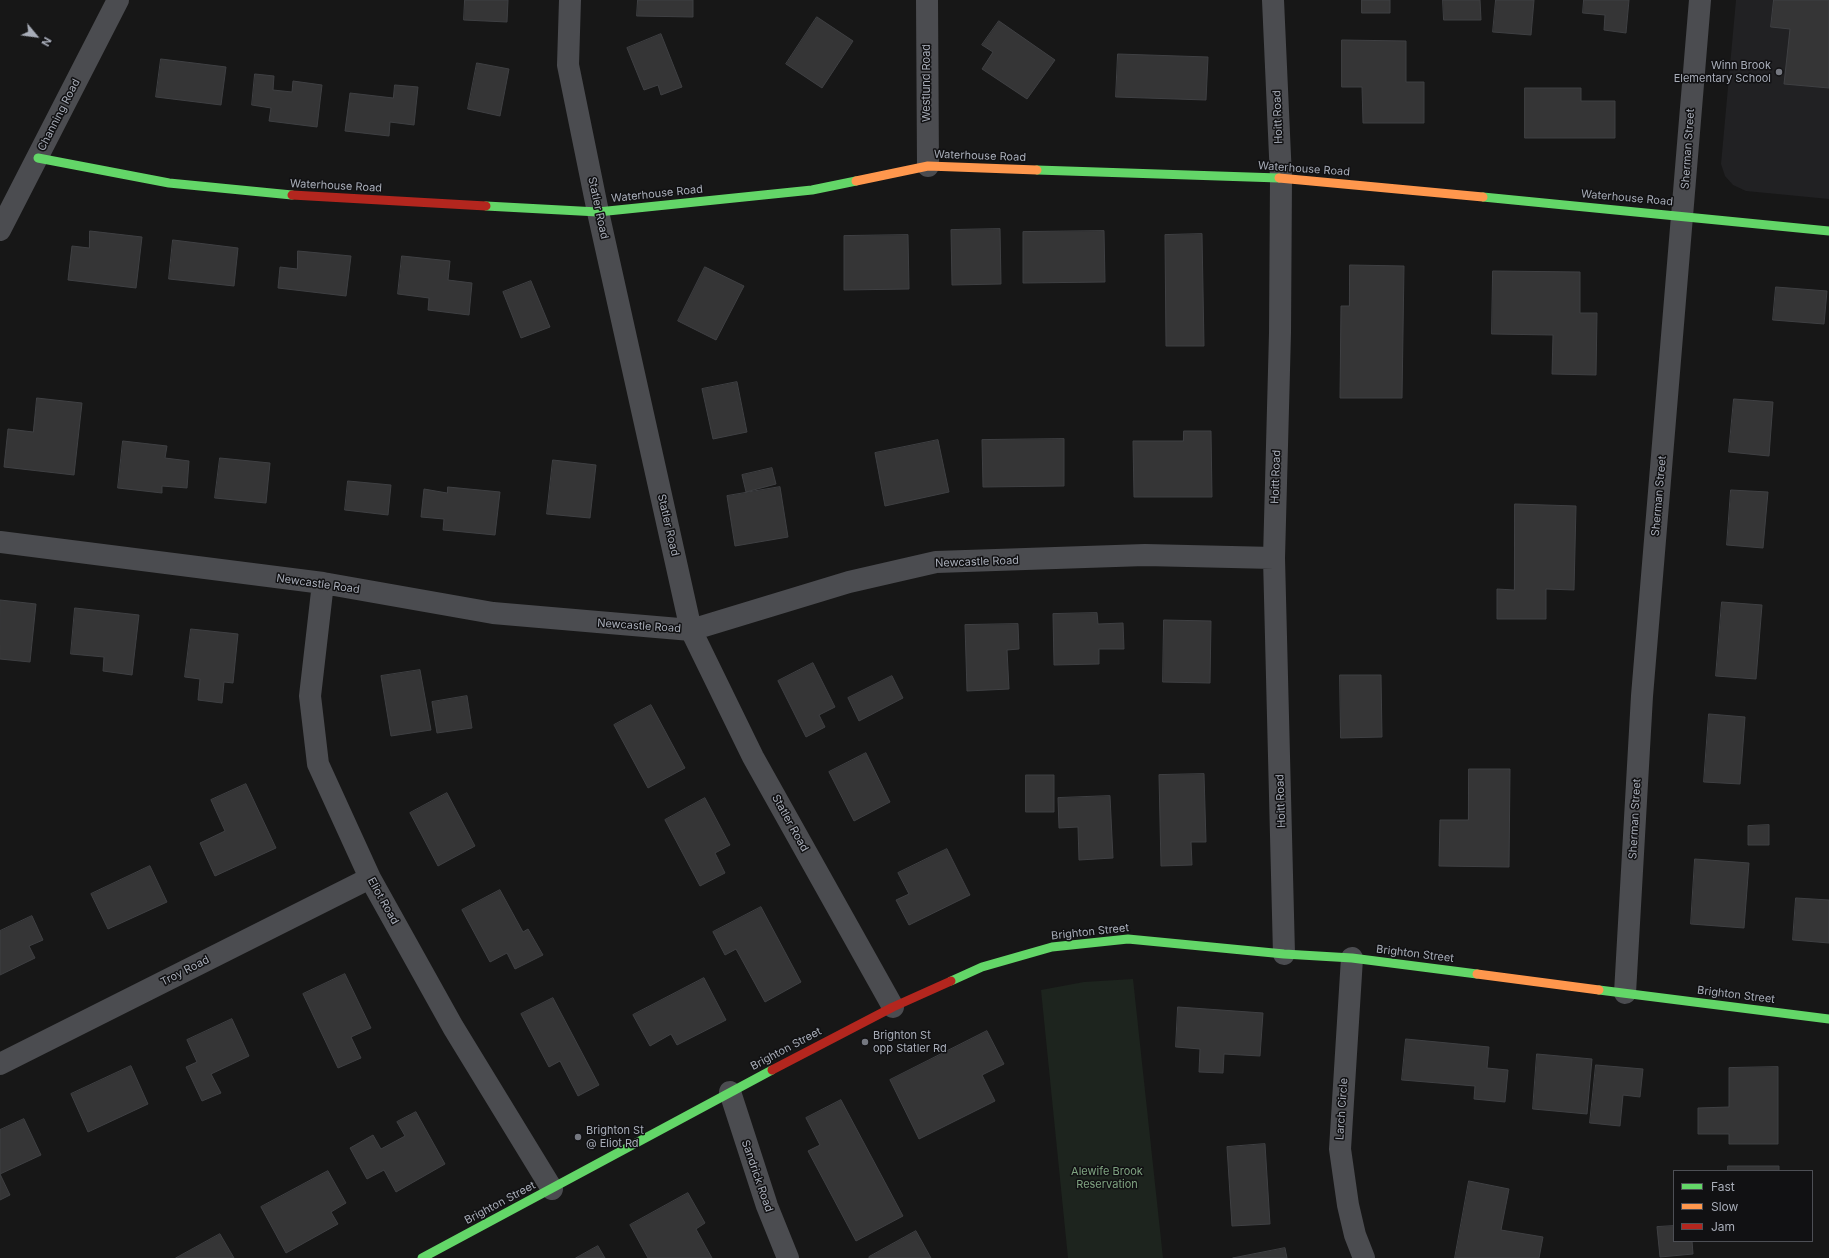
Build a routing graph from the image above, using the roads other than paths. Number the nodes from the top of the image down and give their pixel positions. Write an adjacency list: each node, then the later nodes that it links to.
1 (118, 0): 6 (street, Channing Road)
2 (570, 0): 9 (street, Statler Road)
3 (927, 0): 7 (street, Westlund Road)
4 (1273, 0): 8 (street, Hoitt Road)
5 (1700, 0): 10 (street, Sherman Street)
6 (38, 158): 9 (street, Waterhouse Road); 11 (street, Channing Road)
7 (928, 166): 8 (street, Waterhouse Road); 9 (street, Waterhouse Road)
8 (1281, 178): 10 (street, Waterhouse Road); 14 (street, Hoitt Road)
9 (598, 212): 16 (street, Statler Road)
10 (1683, 216): 12 (street, Waterhouse Road); 20 (street, Sherman Street)
11 (0, 230)
12 (1829, 231)
13 (0, 542): 15 (street, Newcastle Road)
14 (1274, 558): 16 (street, Newcastle Road); 18 (street, Hoitt Road)
15 (323, 583): 16 (street, Newcastle Road); 17 (street, Eliot Road)
16 (692, 630): 21 (street, Statler Road)
17 (370, 878): 23 (street, Troy Road); 25 (street, Eliot Road)
18 (1284, 954): 19 (street, Brighton Street); 21 (street, Brighton Street)
19 (1352, 958): 20 (street, Brighton Street); 28 (street, Larch Circle)
20 (1625, 993): 22 (street, Brighton Street)
21 (893, 1007): 24 (street, Brighton Street)
22 (1829, 1019)
23 (0, 1064)
24 (730, 1092): 25 (street, Brighton Street); 27 (street, Sandrick Road)
25 (552, 1189): 26 (street, Brighton Street)
26 (422, 1258)
27 (788, 1258)
28 (1364, 1258)

